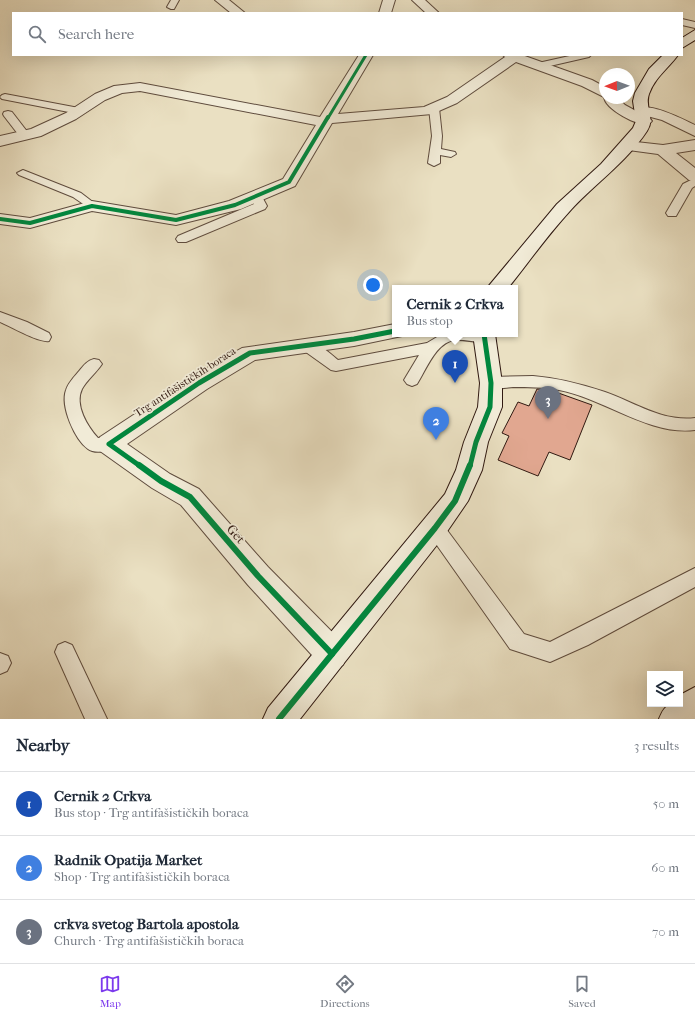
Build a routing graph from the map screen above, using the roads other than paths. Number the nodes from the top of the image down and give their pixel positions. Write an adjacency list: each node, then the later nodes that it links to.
1 (221, 0): 4 (street)
2 (389, 0): 5 (street)
3 (418, 0): 6 (street)
4 (238, 12)
5 (386, 12)
6 (432, 12)
7 (683, 22): 8 (lane)
8 (695, 25)
9 (695, 34): 10 (street)
10 (683, 43)
11 (365, 56): 23 (street)
12 (513, 56): 15 (street); 19 (street)
13 (582, 56): 15 (lane)
14 (670, 56): 22 (street)
15 (541, 66): 16 (street)
16 (599, 90)
17 (5, 97): 20 (lane)
18 (616, 104): 22 (street)
19 (434, 108): 23 (street); 30 (lane)
20 (78, 112): 23 (street); 25 (street)
21 (8, 114): 25 (lane)
22 (643, 116): 24 (street); 28 (street)
23 (325, 121): 36 (street)
24 (695, 131)
25 (25, 136): 26 (street)
26 (0, 141)
27 (695, 145): 29 (street)
28 (627, 146): 29 (street); 41 (street)
29 (663, 150): 34 (street)
30 (435, 151): 31 (lane); 32 (lane)
31 (451, 154)
32 (434, 163)
33 (23, 173): 37 (lane)
34 (695, 176)
35 (695, 181): 38 (lane)
36 (256, 196): 37 (street); 40 (lane)
37 (92, 206): 39 (street)
38 (672, 213)
39 (0, 219)
40 (182, 239)
41 (499, 285)
42 (0, 317): 44 (lane)
43 (392, 332): 47 (street, Trg antifašističkih boraca)
44 (44, 337)
45 (447, 337): 48 (lane)
46 (484, 337): 51 (street)
47 (308, 346): 48 (lane); 53 (street, Trg antifašističkih boraca)
48 (431, 346): 50 (lane)
49 (94, 364): 53 (lane)
50 (412, 380)
51 (491, 384): 52 (lane); 54 (street)
52 (695, 424)
53 (109, 444): 57 (street, Get)
54 (435, 528): 55 (lane); 57 (street)
55 (695, 577)
56 (65, 652): 59 (lane)
57 (332, 654): 60 (street)
58 (695, 703): 61 (street)
59 (96, 719)
60 (279, 719)
61 (675, 719)

